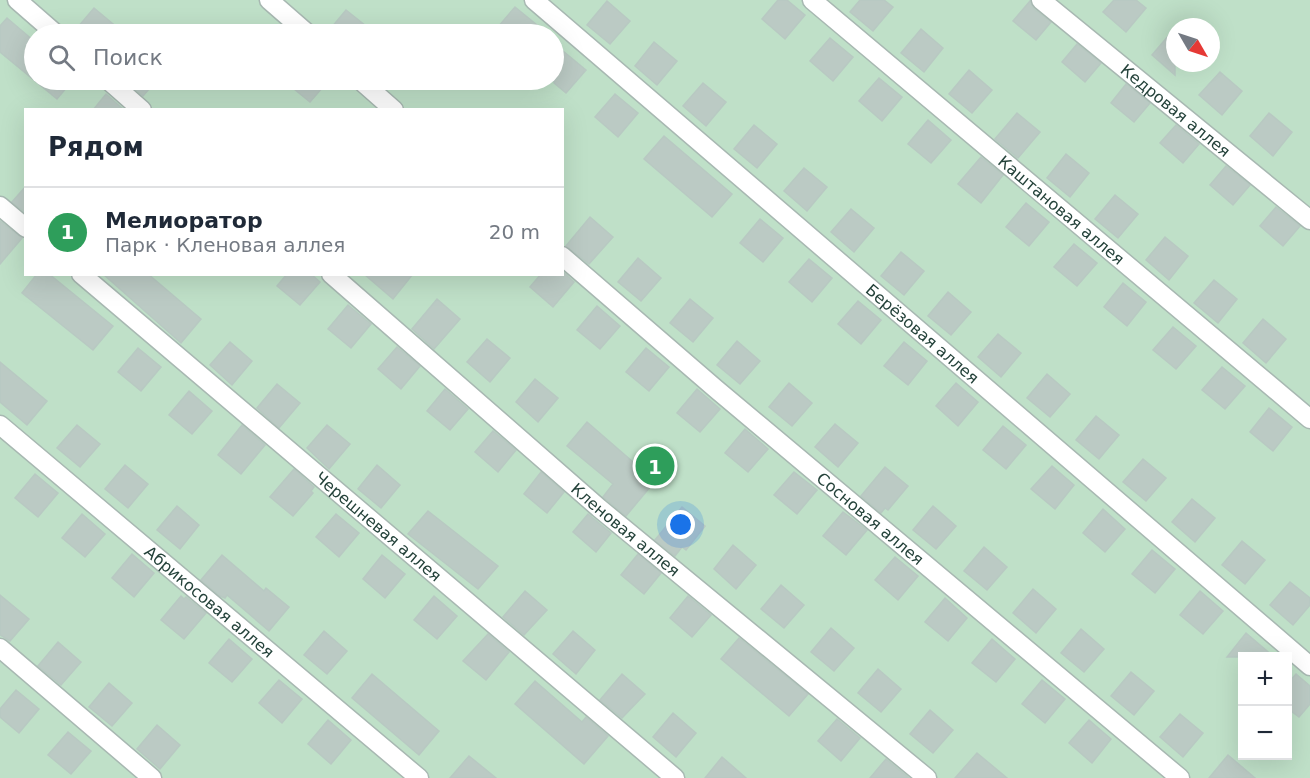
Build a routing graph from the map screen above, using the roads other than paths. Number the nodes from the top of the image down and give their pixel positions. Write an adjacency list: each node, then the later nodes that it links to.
1 (17, 0): 6 (street)
2 (268, 0): 7 (street)
3 (534, 0): 8 (street, Берёзовая аллея)
4 (812, 0): 20 (street, Каштановая аллея)
5 (1041, 0): 15 (street, Кедровая аллея)
6 (45, 24)
7 (296, 24)
8 (562, 24)
9 (564, 26): 23 (street, Берёзовая аллея)
10 (119, 90): 12 (street)
11 (371, 90): 13 (street)
12 (140, 108)
13 (392, 108)
14 (0, 206): 16 (street)
15 (1310, 220)
16 (24, 226)
17 (564, 258): 28 (street, Сосновая аллея)
18 (83, 276): 26 (street, Черешневая аллея)
19 (333, 276): 27 (street, Кленовая аллея)
20 (1310, 419)
21 (0, 425): 25 (street, Абрикосовая аллея)
22 (0, 648): 24 (street)
23 (1310, 666)
24 (152, 778)
25 (419, 778)
26 (675, 778)
27 (927, 778)
28 (1180, 778)

